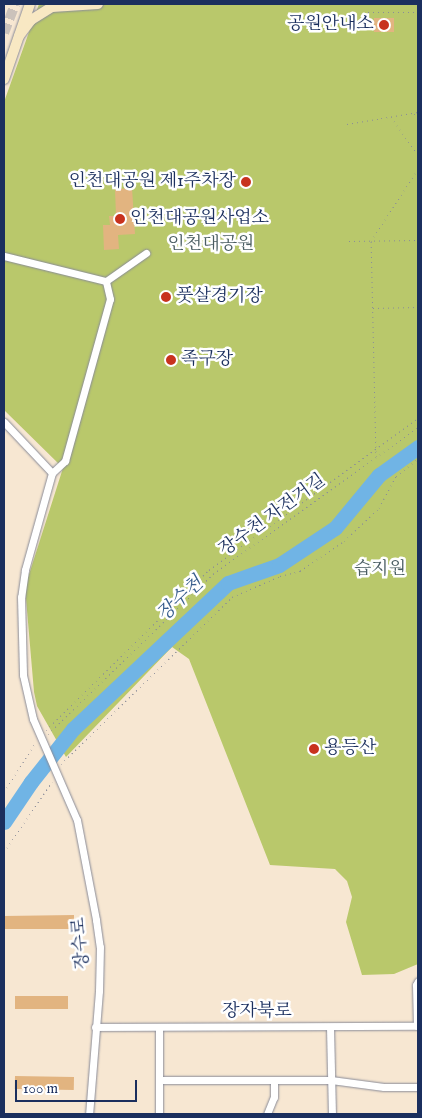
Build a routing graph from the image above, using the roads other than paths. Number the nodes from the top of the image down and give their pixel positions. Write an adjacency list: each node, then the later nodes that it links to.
1 (30, 4): 3 (main road)
2 (98, 4): 3 (main road)
3 (19, 36): 4 (main road)
4 (4, 79)
5 (146, 253): 7 (street)
6 (4, 256): 7 (street)
7 (106, 281): 9 (street)
8 (4, 422): 9 (street)
9 (52, 473): 14 (street, 장수로)
10 (418, 981): 11 (street)
11 (418, 1026): 13 (street, 장자북로)
12 (159, 1027): 13 (street, 장자북로); 14 (street, 장자북로); 15 (street)
13 (330, 1027): 17 (street)
14 (95, 1028): 19 (street, 장수로)
15 (159, 1080): 16 (street); 20 (street)
16 (274, 1080): 17 (street); 21 (street)
17 (332, 1080): 18 (street); 22 (street)
18 (418, 1086)
19 (89, 1114)
20 (159, 1114)
21 (267, 1114)
22 (332, 1114)

